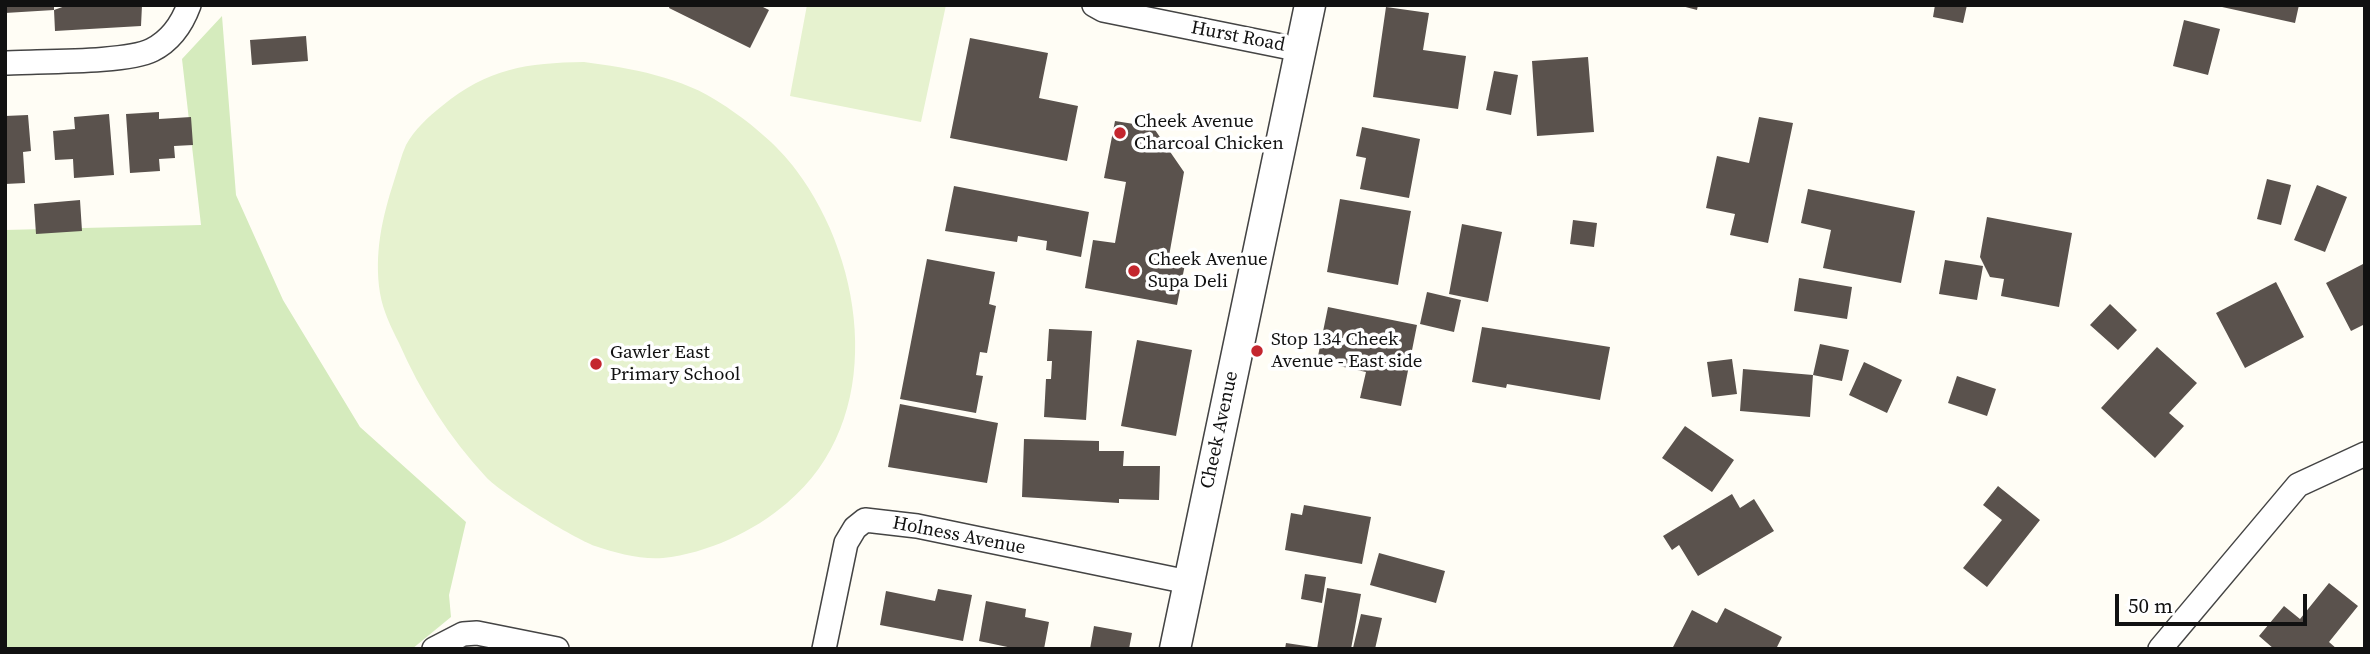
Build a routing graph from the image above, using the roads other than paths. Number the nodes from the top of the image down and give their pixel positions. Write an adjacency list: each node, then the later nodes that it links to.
1 (189, 5): 5 (street)
2 (1094, 5): 4 (street, Hurst Road)
3 (1310, 5): 4 (street, Cheek Avenue)
4 (1301, 50): 7 (street, Cheek Avenue)
5 (5, 63)
6 (2365, 454): 12 (street)
7 (1188, 582): 10 (street, Holness Avenue); 11 (street, Cheek Avenue)
8 (434, 649): 9 (street)
9 (556, 649)
10 (824, 649)
11 (1175, 649)
12 (2160, 649)

